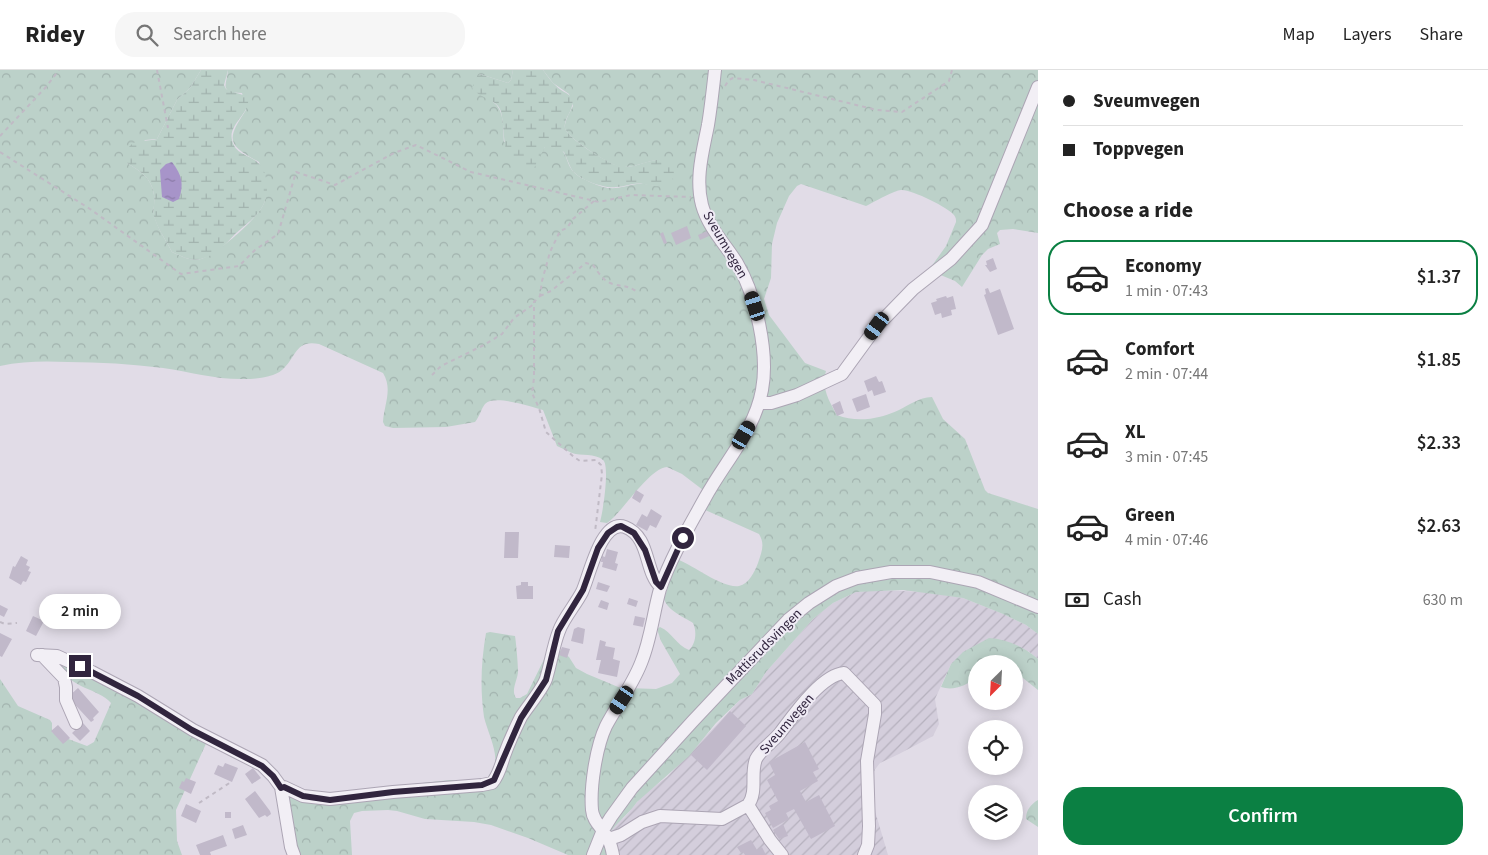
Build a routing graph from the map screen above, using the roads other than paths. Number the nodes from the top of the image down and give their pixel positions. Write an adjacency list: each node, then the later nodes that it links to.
1 (715, 70): 3 (street, Sveumvegen)
2 (1038, 87): 3 (street)
3 (759, 403): 4 (street, Sveumvegen)
4 (661, 587): 8 (street); 11 (street, Sveumvegen)
5 (1038, 607): 11 (street, Mattisrudsvingen)
6 (76, 722): 7 (street)
7 (281, 788): 8 (street); 9 (street)
8 (303, 796): 9 (street)
9 (284, 805): 12 (street)
10 (748, 805): 11 (street); 15 (street); 16 (street, Sveumvegen)
11 (606, 835): 13 (street); 14 (street, Sveumvegen)
12 (294, 855)
13 (593, 855)
14 (613, 855)
15 (782, 855)
16 (864, 855)

